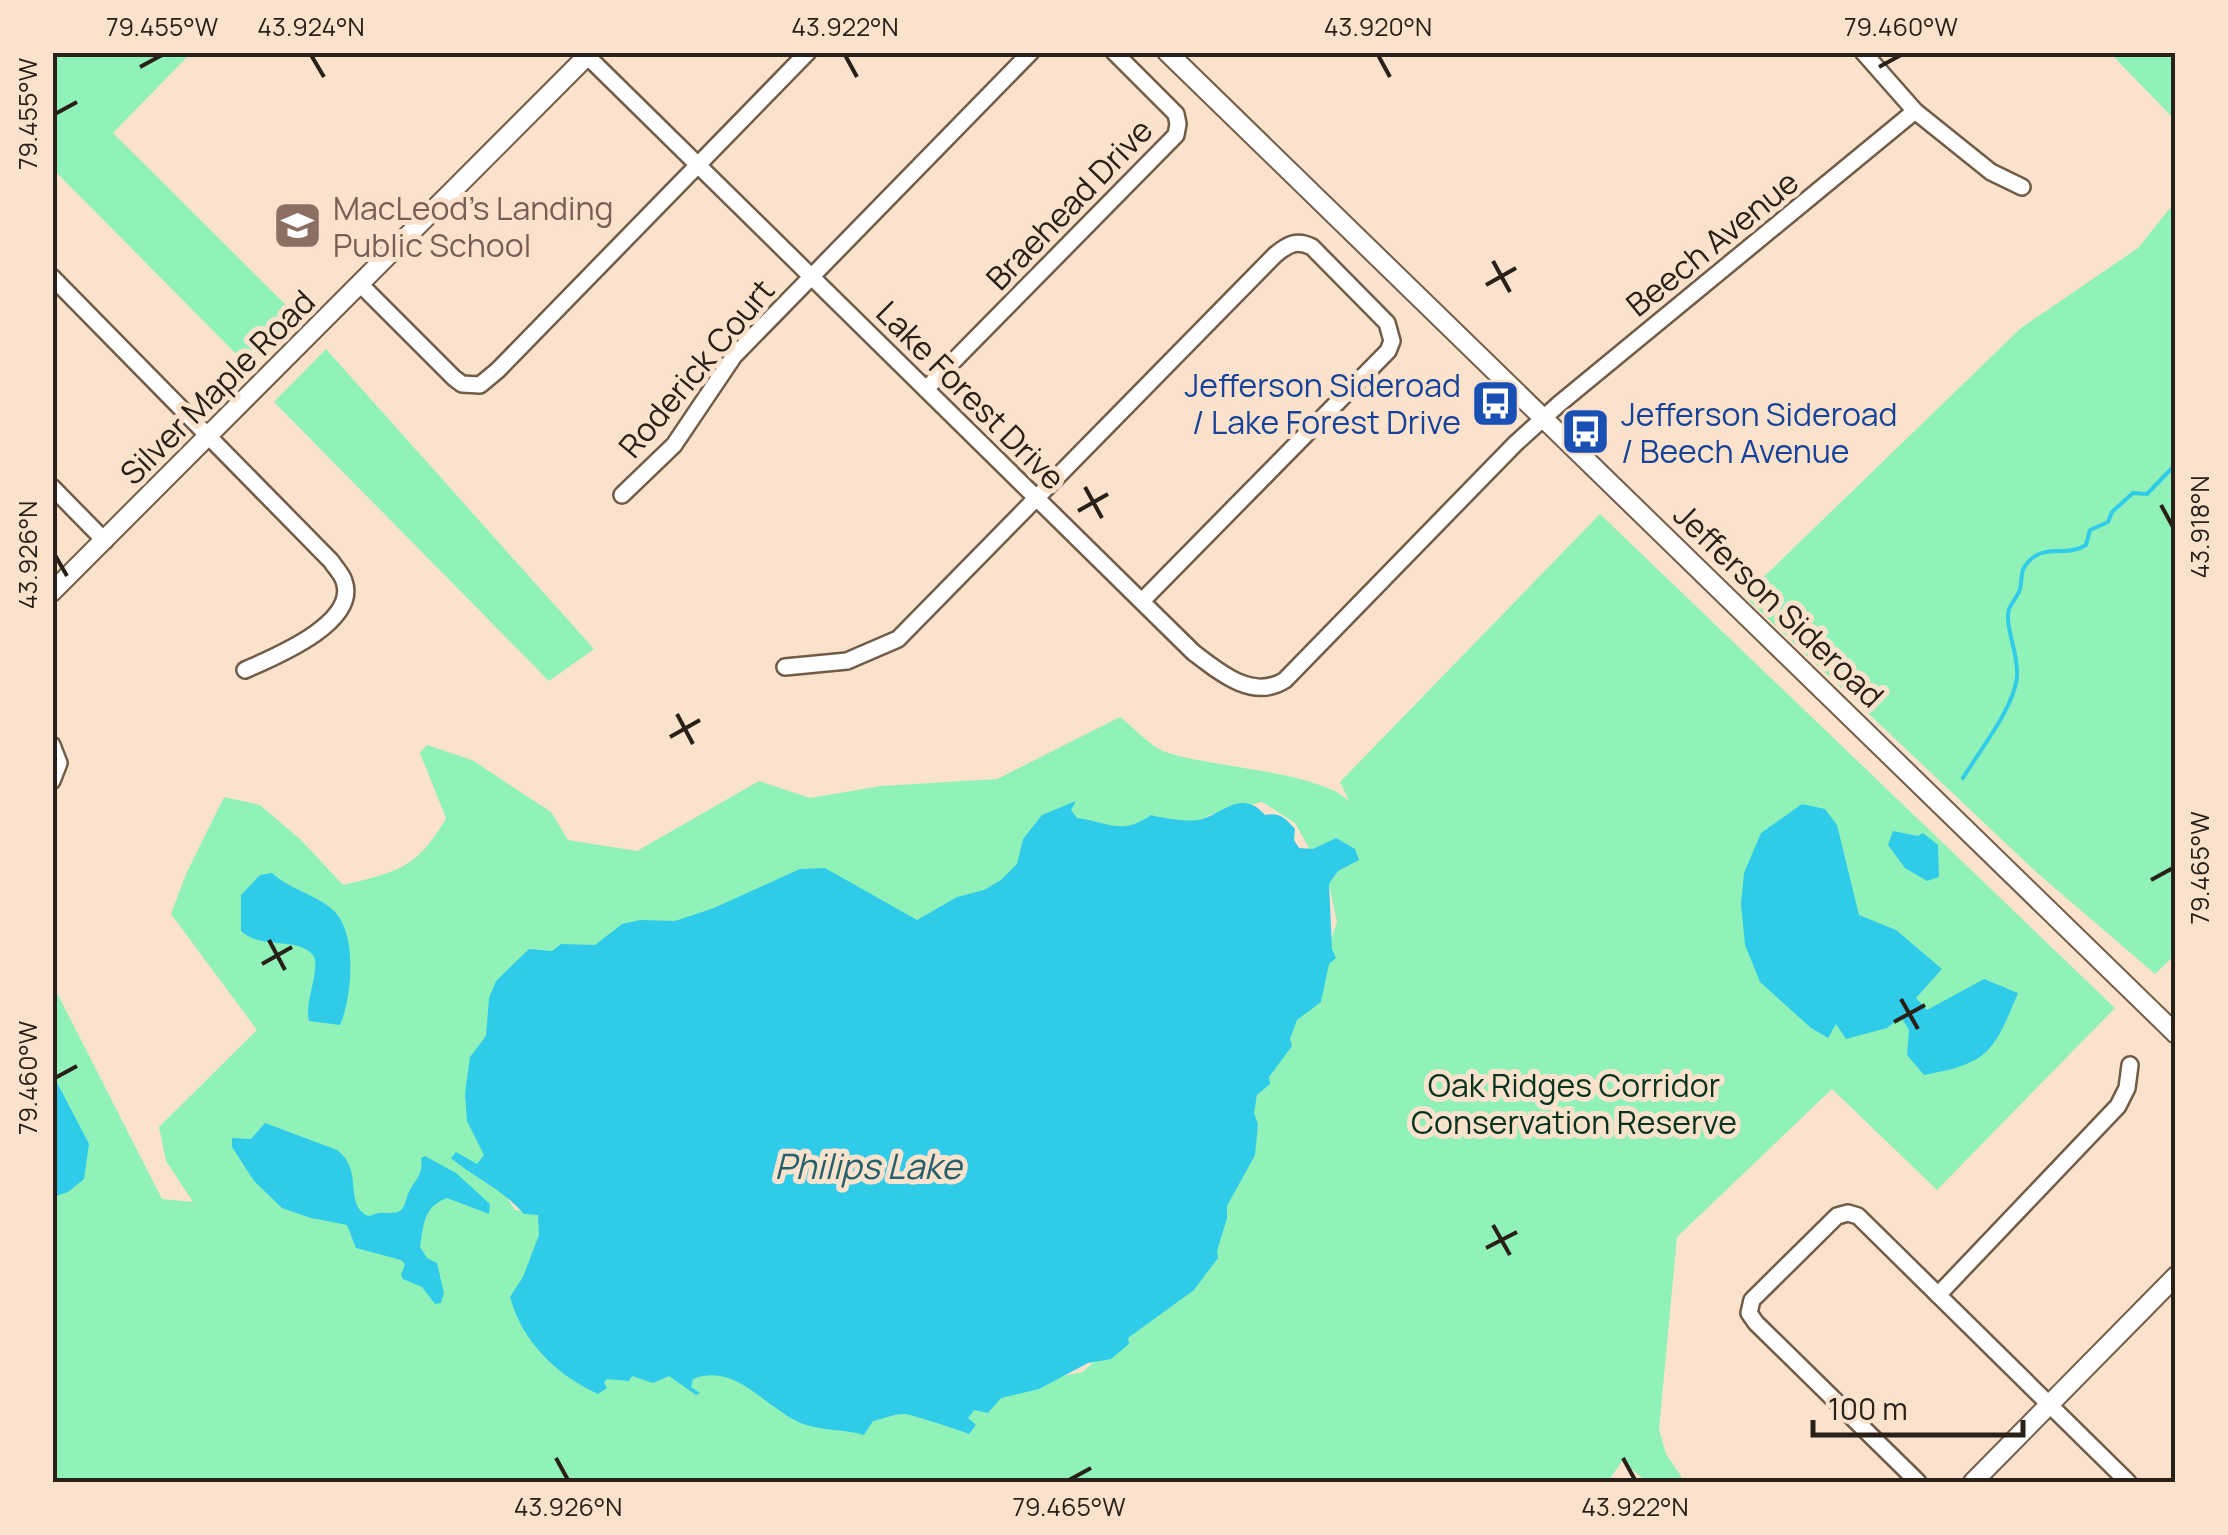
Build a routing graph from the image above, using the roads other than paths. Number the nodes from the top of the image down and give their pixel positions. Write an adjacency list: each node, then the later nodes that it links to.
1 (808, 52): 8 (street)
2 (1031, 52): 10 (street, Roderick Court)
3 (1114, 52): 13 (street, Braehead Drive)
4 (1167, 52): 14 (street, Jefferson Sideroad)
5 (1863, 52): 7 (street)
6 (587, 54): 8 (street, Lake Forest Drive); 12 (street, Silver Maple Road)
7 (1915, 110): 9 (street); 14 (street, Beech Avenue)
8 (698, 164): 10 (street, Lake Forest Drive); 12 (street)
9 (2022, 187)
10 (812, 276): 13 (street, Lake Forest Drive); 17 (street, Roderick Court)
11 (52, 277): 15 (street)
12 (362, 286): 15 (street, Silver Maple Road)
13 (926, 389): 18 (street, Lake Forest Drive)
14 (1544, 418): 21 (street, Lake Forest Drive); 26 (street, Jefferson Sideroad)
15 (210, 436): 19 (street, Silver Maple Road); 23 (street)
16 (52, 487): 19 (street)
17 (622, 495)
18 (1037, 498): 21 (street, Lake Forest Drive); 21 (street); 22 (street)
19 (104, 540): 20 (street, Silver Maple Road)
20 (52, 592)
21 (1142, 601)
22 (785, 667)
23 (244, 670)
24 (52, 745): 25 (street)
25 (52, 781)
26 (2176, 1034)
27 (2130, 1065): 29 (street)
28 (2176, 1276): 30 (street)
29 (1938, 1295): 30 (street); 31 (street)
30 (2049, 1404): 32 (street); 33 (street)
31 (1918, 1482)
32 (1972, 1482)
33 (2128, 1482)

